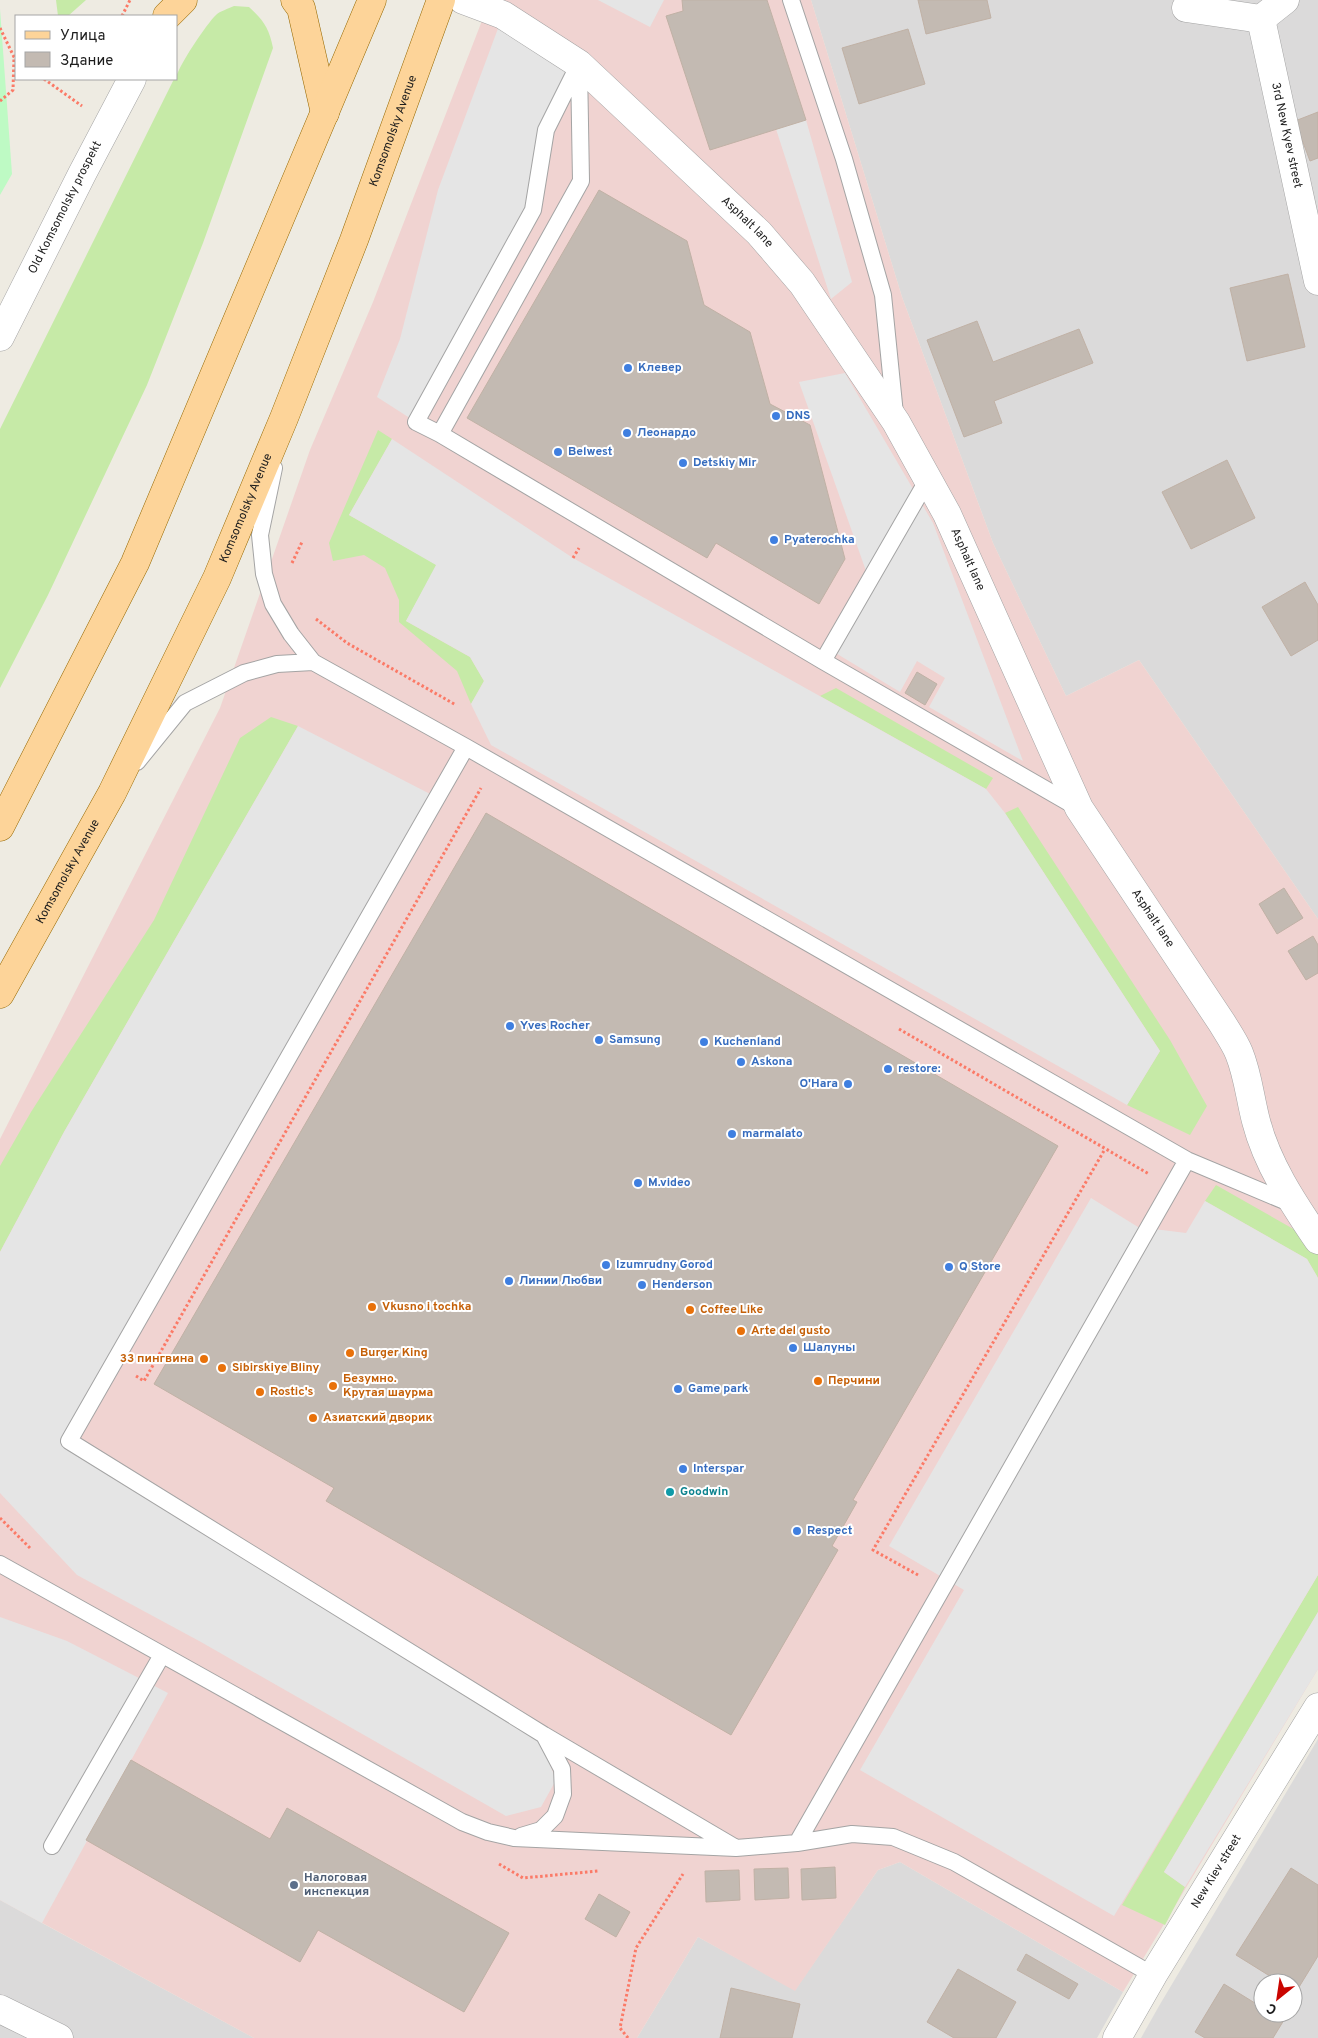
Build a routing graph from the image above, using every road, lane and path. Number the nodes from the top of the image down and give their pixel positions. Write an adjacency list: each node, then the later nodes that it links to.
1 (130, 0): 11 (path)
2 (175, 0): 12 (main road)
3 (183, 0): 13 (main road)
4 (295, 0): 22 (main road)
5 (372, 0): 22 (main road)
6 (441, 0): 25 (main road, Komsomolsky Avenue)
7 (462, 0): 17 (street, Asphalt lane)
8 (791, 0): 26 (lane)
9 (1285, 0): 14 (street)
10 (1186, 8): 14 (street)
11 (122, 15)
12 (167, 15)
13 (167, 15)
14 (1261, 19): 23 (street, 3rd New Kyev street)
15 (0, 28): 16 (path)
16 (15, 58): 20 (path)
17 (579, 64): 26 (street, Asphalt lane); 27 (lane); 27 (lane)
18 (45, 80): 21 (path)
19 (131, 80): 24 (street, Old Komsomolsky prospekt)
20 (0, 101)
21 (88, 110)
22 (325, 113): 39 (main road)
23 (1318, 281)
24 (0, 337)
25 (284, 418): 33 (lane); 37 (main road, Komsomolsky Avenue)
26 (896, 422): 28 (street, Asphalt lane)
27 (440, 434): 32 (lane)
28 (928, 480): 32 (lane); 38 (street, Asphalt lane)
29 (302, 542): 30 (path)
30 (292, 570)
31 (310, 615): 34 (path)
32 (823, 661): 38 (lane)
33 (312, 662): 35 (lane); 37 (lane)
34 (456, 705)
35 (466, 747): 42 (lane); 45 (lane)
36 (481, 788): 45 (path)
37 (112, 792): 40 (main road, Komsomolsky Avenue)
38 (1079, 808): 43 (street, Asphalt lane)
39 (0, 827)
40 (0, 994)
41 (1105, 1149): 47 (path)
42 (1186, 1160): 43 (lane); 47 (lane)
43 (1294, 1206): 44 (street, Asphalt lane)
44 (1318, 1240)
45 (113, 1362): 50 (lane)
46 (0, 1564): 48 (lane)
47 (942, 1589): 52 (lane)
48 (162, 1655): 51 (lane); 53 (lane)
49 (1318, 1707): 56 (street, New Kiev street)
50 (544, 1735): 51 (lane); 54 (lane)
51 (514, 1838): 54 (lane)
52 (797, 1843): 54 (lane); 56 (lane)
53 (52, 1846)
54 (736, 1848)
55 (685, 1870): 59 (path)
56 (1153, 1975): 60 (street, New Kiev street)
57 (0, 2009): 58 (street)
58 (59, 2038)
59 (628, 2038)
60 (1117, 2038)

